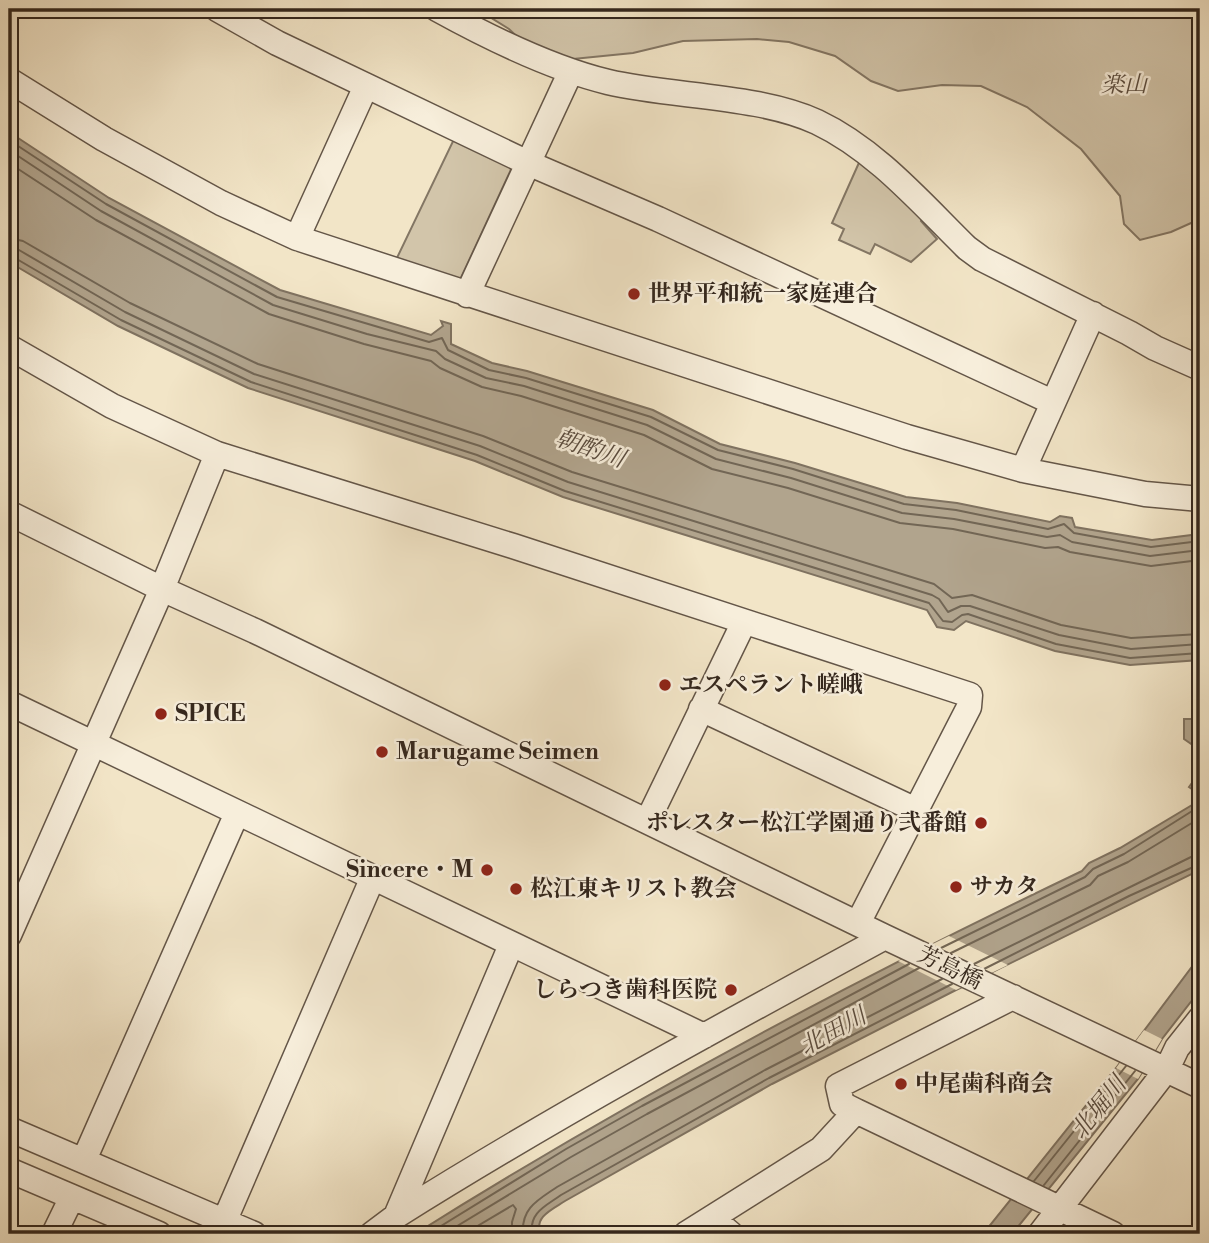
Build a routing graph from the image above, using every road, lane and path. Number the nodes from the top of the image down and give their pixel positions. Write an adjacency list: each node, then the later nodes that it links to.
1 (217, 9): 5 (street)
2 (437, 9): 3 (street)
3 (570, 71): 6 (street); 9 (street)
4 (9, 80): 7 (street)
5 (366, 86): 6 (street); 7 (street)
6 (528, 163): 8 (street); 12 (street)
7 (297, 238): 8 (street)
8 (467, 295): 14 (street)
9 (1093, 314): 11 (street); 12 (street)
10 (9, 347): 13 (street)
11 (1200, 368)
12 (1052, 402): 14 (street)
13 (217, 454): 17 (street); 18 (street)
14 (1023, 470): 15 (street)
15 (1200, 499)
16 (9, 513): 17 (street, 芳島橋)
17 (162, 589): 21 (street); 24 (street, 芳島橋)
18 (744, 622): 20 (street); 22 (street)
19 (9, 703): 21 (street)
20 (701, 709): 22 (street); 24 (street)
21 (93, 743): 23 (street); 27 (street)
22 (916, 810): 26 (street)
23 (237, 813): 25 (street); 37 (street)
24 (648, 820): 26 (street, 芳島橋)
25 (373, 877): 29 (street); 43 (street)
26 (858, 923): 28 (street, 芳島橋)
27 (9, 935)
28 (893, 940): 30 (street, 芳島橋); 32 (street)
29 (511, 945): 32 (street); 41 (street)
30 (1006, 994): 33 (street, 芳島橋); 35 (street)
31 (1200, 1019): 33 (street)
32 (704, 1035): 41 (street)
33 (1160, 1066): 34 (street, 芳島橋); 40 (street)
34 (1200, 1086)
35 (856, 1111): 40 (street); 42 (street)
36 (9, 1129): 37 (street)
37 (84, 1160): 43 (street)
38 (9, 1170): 39 (street)
39 (72, 1197): 44 (street); 45 (street)
40 (1051, 1205): 50 (street); 51 (street)
41 (396, 1216): 47 (street)
42 (712, 1218): 48 (street); 49 (street)
43 (224, 1222): 46 (street)
44 (54, 1234)
45 (159, 1234)
46 (254, 1234)
47 (372, 1234)
48 (686, 1234)
49 (731, 1234)
50 (1040, 1234)
51 (1113, 1234)

